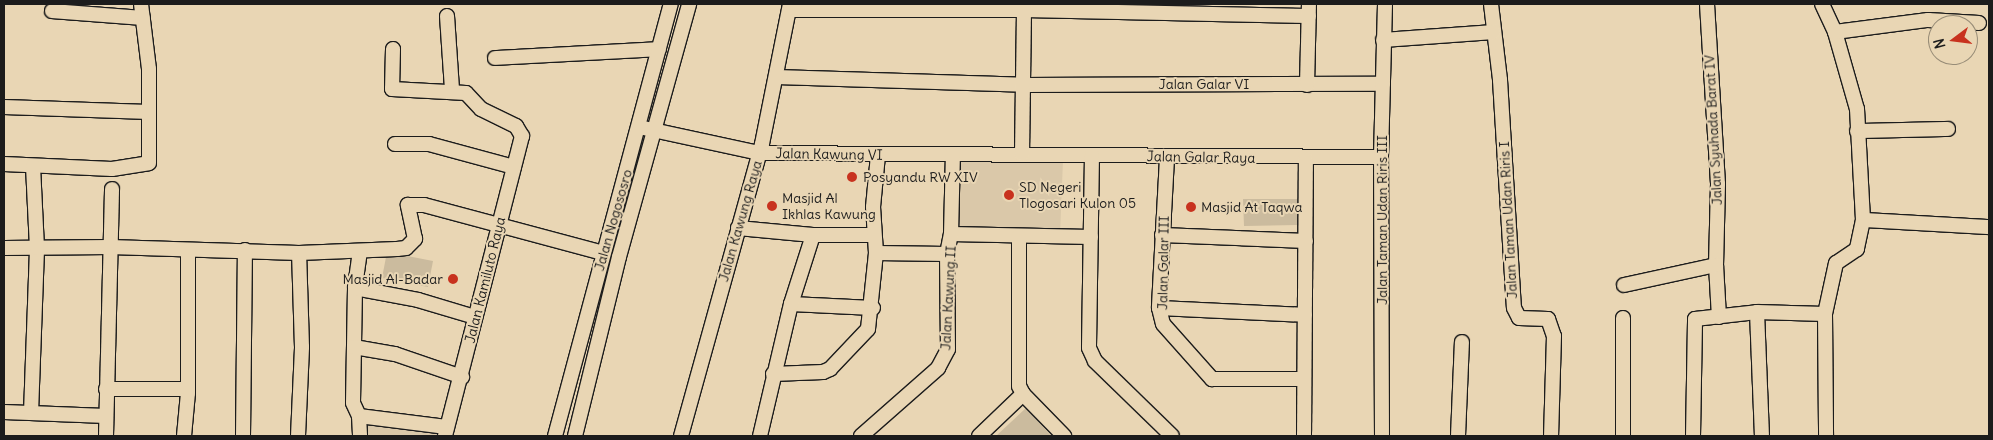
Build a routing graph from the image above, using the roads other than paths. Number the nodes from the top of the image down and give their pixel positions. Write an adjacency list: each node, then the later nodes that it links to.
1 (671, 4): 18 (street, Jalan Nogososro)
2 (689, 4): 29 (street, Jalan Nogososro)
3 (1385, 4): 16 (street, Jalan Taman Udan Riris III)
4 (1491, 4): 14 (street, Jalan Taman Udan Riris I)
5 (1707, 4): 65 (street, Jalan Syuhada Barat IV)
6 (1822, 4): 15 (street)
7 (790, 7): 8 (street); 20 (street, Jalan Kawung Raya)
8 (1024, 7): 9 (street); 22 (street)
9 (1309, 10): 23 (street)
10 (52, 11): 11 (street)
11 (142, 11): 26 (street)
12 (447, 16): 24 (street)
13 (1979, 23): 15 (street)
14 (1494, 32): 16 (street); 106 (street, Jalan Taman Udan Riris I)
15 (1835, 32): 30 (street)
16 (1383, 40): 21 (street, Jalan Taman Udan Riris III)
17 (393, 49): 24 (street)
18 (659, 49): 19 (street); 27 (street, Jalan Nogososro)
19 (495, 58)
20 (776, 77): 22 (street, Jalan Galar VI); 32 (street, Jalan Kawung Raya)
21 (1383, 84): 23 (street, Jalan Galar VI); 37 (street, Jalan Taman Udan Riris III)
22 (1024, 85): 23 (street, Jalan Galar VI); 34 (street)
23 (1307, 85)
24 (452, 90): 42 (street, Jalan Kamiluto Raya)
25 (4, 107): 26 (street)
26 (149, 112): 41 (street)
27 (639, 127): 29 (street, Jalan Kawung VI); 62 (street, Jalan Nogososro)
28 (1948, 129): 30 (street)
29 (655, 130): 32 (street, Jalan Kawung VI); 96 (street, Jalan Nogososro)
30 (1857, 131): 44 (street)
31 (395, 144): 42 (street)
32 (759, 153): 35 (street, Jalan Kawung VI); 47 (street, Jalan Kawung Raya)
33 (953, 154): 34 (street, Jalan Kawung VI); 35 (street, Jalan Kawung VI); 48 (street, Jalan Kawung II)
34 (1022, 154): 36 (street, Jalan Galar Raya)
35 (878, 155): 50 (street)
36 (1092, 155): 38 (street, Jalan Galar Raya); 53 (street)
37 (1381, 157): 39 (street, Jalan Galar Raya); 104 (street, Jalan Taman Udan Riris III)
38 (1167, 158): 39 (street, Jalan Galar Raya); 51 (street, Jalan Galar III)
39 (1306, 159): 54 (street)
40 (4, 164): 41 (street)
41 (33, 166): 57 (street)
42 (514, 167): 45 (street, Jalan Kamiluto Raya)
43 (112, 189): 55 (street)
44 (1863, 220): 46 (street); 72 (street)
45 (498, 224): 60 (street); 62 (street); 74 (street, Jalan Kamiluto Raya)
46 (1989, 227)
47 (738, 228): 49 (street); 97 (street, Jalan Kawung Raya)
48 (951, 234): 52 (street); 64 (street, Jalan Kawung II)
49 (812, 235): 50 (street); 68 (street)
50 (873, 235): 63 (street)
51 (1162, 235): 54 (street); 70 (street, Jalan Galar III)
52 (1020, 236): 53 (street); 84 (street)
53 (1091, 237): 102 (street)
54 (1306, 241): 73 (street)
55 (110, 247): 57 (street); 58 (street); 82 (street)
56 (4, 248): 57 (street)
57 (37, 248): 86 (street)
58 (188, 250): 59 (street); 83 (street)
59 (245, 250): 61 (street); 92 (street)
60 (360, 251): 61 (street); 67 (street)
61 (299, 252): 93 (street)
62 (603, 253): 95 (street, Jalan Nogososro)
63 (876, 253): 64 (street); 69 (street)
64 (947, 254): 99 (street, Jalan Kawung II)
65 (1716, 265): 66 (street); 75 (street, Jalan Syuhada Barat IV)
66 (1624, 285)
67 (355, 288): 74 (street); 78 (street)
68 (791, 304): 69 (street); 79 (street)
69 (872, 308): 79 (street)
70 (1159, 308): 73 (street); 81 (street, Jalan Galar III)
71 (1758, 312): 72 (street); 75 (street); 109 (street)
72 (1825, 314): 110 (street)
73 (1305, 315): 81 (street)
74 (475, 317): 80 (street, Jalan Kamiluto Raya)
75 (1718, 317): 108 (street)
76 (1624, 318): 107 (street)
77 (1462, 342): 105 (street)
78 (354, 347): 80 (street); 88 (street)
79 (773, 374): 98 (street)
80 (462, 377): 89 (street, Jalan Kamiluto Raya)
81 (1302, 379): 103 (street)
82 (106, 389): 83 (street); 87 (street)
83 (188, 389): 91 (street)
84 (1023, 394): 100 (street); 101 (street)
85 (4, 412): 86 (street)
86 (30, 413): 87 (street)
87 (106, 416): 90 (street)
88 (359, 416): 89 (street); 94 (street)
89 (445, 432)
90 (106, 436)
91 (184, 436)
92 (243, 436)
93 (298, 436)
94 (360, 436)
95 (555, 436)
96 (575, 436)
97 (681, 436)
98 (760, 436)
99 (861, 436)
100 (979, 436)
101 (1064, 436)
102 (1172, 436)
103 (1304, 436)
104 (1382, 436)
105 (1458, 436)
106 (1551, 436)
107 (1623, 436)
108 (1693, 436)
109 (1762, 436)
110 (1826, 436)

